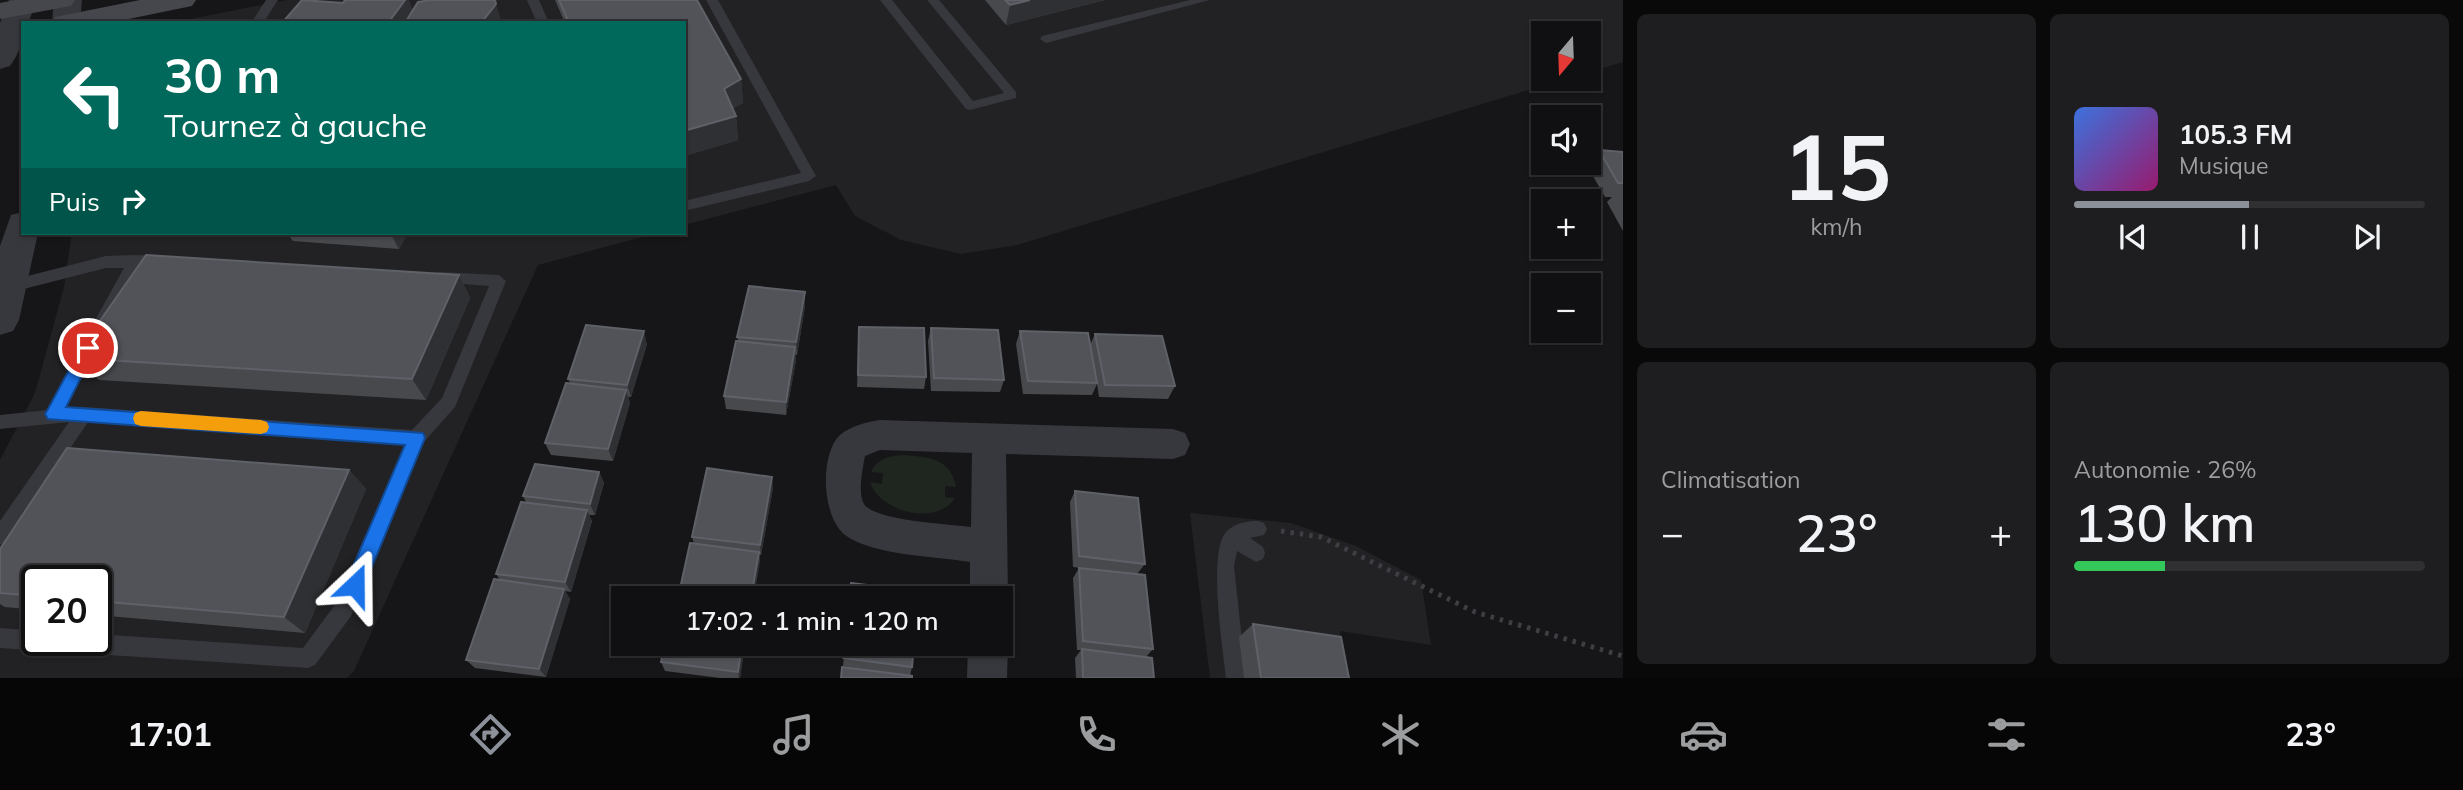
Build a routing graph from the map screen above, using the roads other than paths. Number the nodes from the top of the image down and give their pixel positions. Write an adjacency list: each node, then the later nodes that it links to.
1 (61, 0): 14 (main road)
2 (68, 0): 10 (street)
3 (182, 0): 11 (main road)
4 (272, 0): 12 (lane)
5 (533, 0): 13 (lane)
6 (712, 0): 16 (lane)
7 (886, 0): 8 (lane)
8 (933, 0)
9 (1204, 0): 15 (lane)
10 (65, 21)
11 (75, 21)
12 (258, 21)
13 (542, 21)
14 (11, 25)
15 (1046, 39)
16 (686, 206)
17 (21, 234): 21 (street)
18 (135, 260): 19 (lane); 21 (lane); 22 (lane)
19 (175, 262)
20 (418, 277): 25 (lane)
21 (4, 304)
22 (54, 414): 23 (lane); 24 (lane)
23 (84, 414): 25 (lane); 29 (lane)
24 (0, 422)
25 (416, 438): 34 (lane)
26 (989, 440): 27 (street); 31 (street); 31 (street)
27 (1172, 444)
28 (1258, 529): 30 (lane)
29 (0, 536)
30 (1233, 537): 32 (lane); 37 (lane)
31 (990, 547): 33 (street)
32 (1256, 553)
33 (989, 586)
34 (0, 638)
35 (988, 656): 36 (street)
36 (987, 678)
37 (1236, 678)

